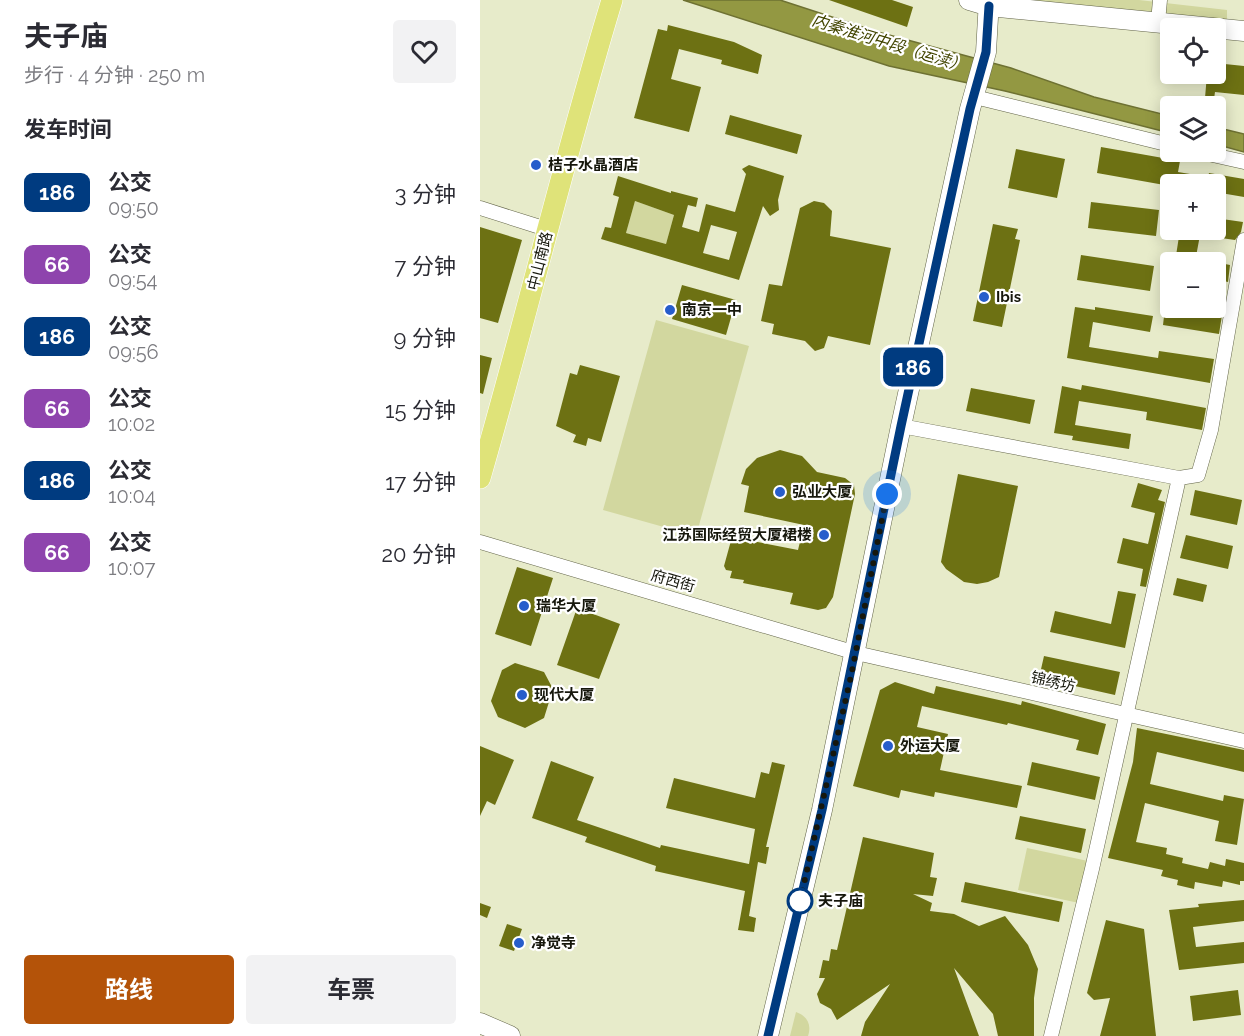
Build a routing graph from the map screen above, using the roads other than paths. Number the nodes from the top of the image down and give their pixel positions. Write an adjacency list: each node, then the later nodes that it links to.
1 (612, 0): 15 (main road, 中山南路)
2 (969, 0): 4 (main road)
3 (1160, 0): 5 (street)
4 (989, 3): 5 (main road); 7 (main road)
5 (1158, 22): 6 (main road)
6 (1244, 31)
7 (976, 104): 8 (street); 14 (main road)
8 (1160, 142)
9 (1226, 158): 10 (street)
10 (1244, 162)
11 (480, 208): 12 (street)
12 (537, 226)
13 (1244, 240): 16 (street)
14 (901, 426): 16 (street); 18 (main road)
15 (480, 478)
16 (1179, 478): 19 (street)
17 (480, 542): 18 (street, 府西街)
18 (856, 653): 19 (street, 锦绣坊); 23 (main road)
19 (1127, 716): 20 (street, 锦绣坊); 24 (street)
20 (1244, 741)
21 (480, 1023): 22 (main road)
22 (510, 1036)
23 (768, 1036)
24 (1052, 1036)

